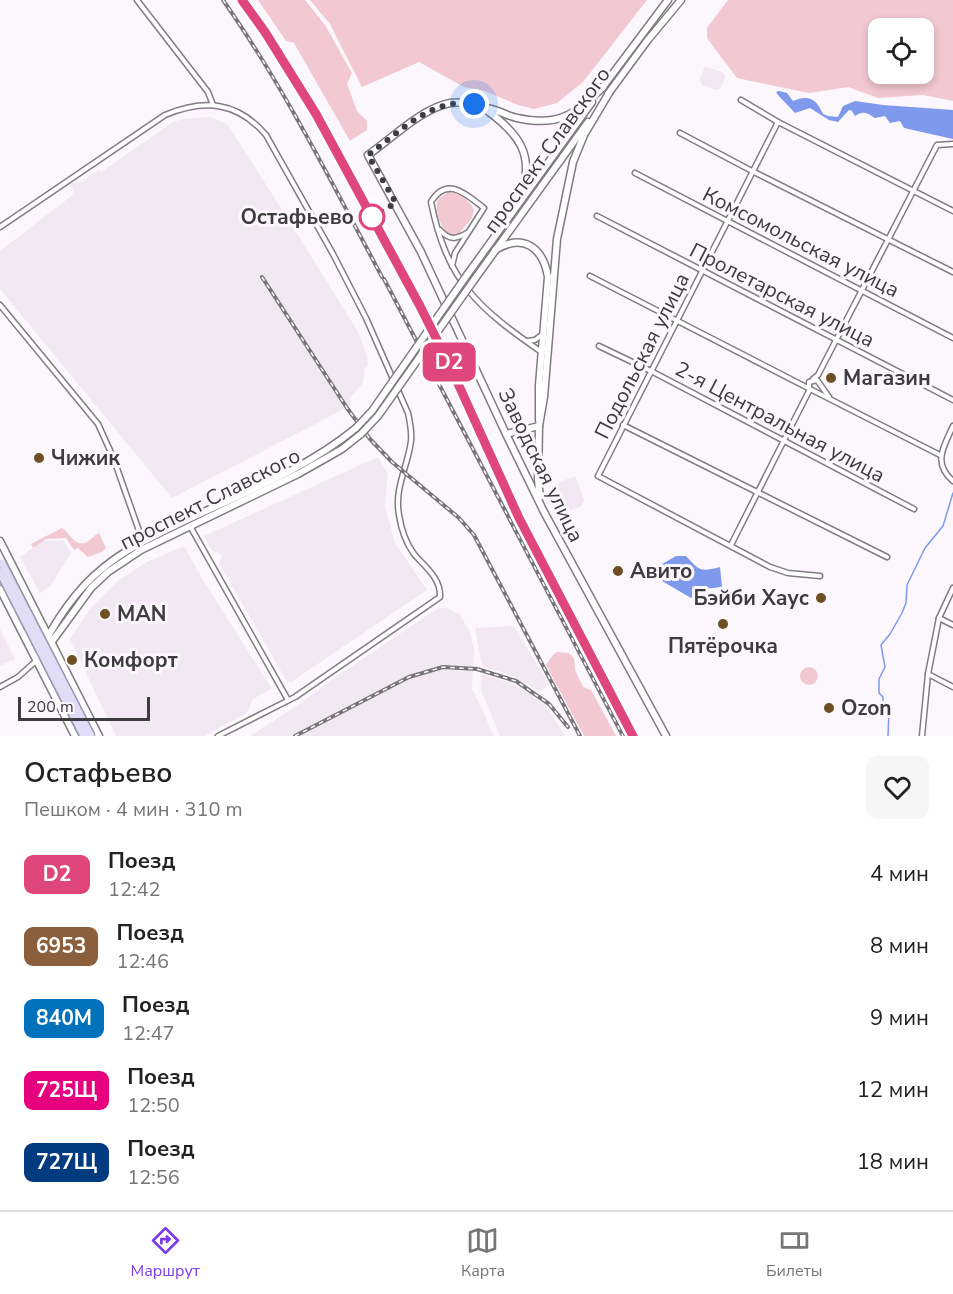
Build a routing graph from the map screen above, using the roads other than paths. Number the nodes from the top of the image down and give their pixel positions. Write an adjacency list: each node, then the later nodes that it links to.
1 (137, 0): 7 (street)
2 (668, 0): 4 (main road, проспект Славского)
3 (681, 0): 5 (main road, проспект Славского)
4 (603, 87): 8 (main road); 15 (main road, проспект Славского)
5 (609, 93): 23 (main road, проспект Славского); 36 (main road)
6 (741, 100): 9 (street)
7 (213, 105): 19 (street); 79 (street)
8 (480, 105): 15 (main road); 48 (main road, Заводская улица)
9 (778, 122): 12 (street, Подольская улица); 14 (street)
10 (680, 133): 12 (street)
11 (952, 144): 14 (street)
12 (752, 171): 18 (street, Подольская улица); 22 (street)
13 (635, 173): 18 (street, Комсомольская улица)
14 (913, 190): 16 (street); 22 (street)
15 (517, 207): 47 (main road, проспект Славского, bridge)
16 (953, 211)
17 (597, 216): 25 (street, Пролетарская улица)
18 (728, 220): 25 (street, Подольская улица); 28 (street, Комсомольская улица)
19 (0, 227)
20 (438, 227): 21 (street); 21 (street); 24 (street)
21 (468, 232): 24 (street)
22 (886, 239): 26 (street); 28 (street)
23 (493, 251): 31 (main road); 47 (main road, проспект Славского, bridge)
24 (452, 266): 34 (street)
25 (702, 272): 30 (street, Подольская улица); 33 (street, Пролетарская улица)
26 (953, 272)
27 (590, 276): 30 (street)
28 (861, 290): 32 (street, Комсомольская улица); 33 (street)
29 (0, 305): 57 (street)
30 (676, 321): 37 (street, Подольская улица); 41 (street)
31 (544, 334): 34 (street); 36 (main road)
32 (953, 338)
33 (835, 340): 38 (street); 43 (street, Пролетарская улица)
34 (526, 341): 36 (street)
35 (599, 346): 37 (street, 2-я Центральная улица)
36 (545, 354): 45 (main road)
37 (651, 371): 44 (street, Подольская улица); 49 (street, 2-я Центральная улица)
38 (818, 375): 39 (street); 40 (street)
39 (813, 379): 40 (street); 41 (street)
40 (819, 383): 41 (street); 42 (street)
41 (810, 388): 42 (street); 49 (street)
42 (830, 399): 50 (street)
43 (953, 400)
44 (623, 425): 52 (street); 58 (street, Подольская улица)
45 (539, 426): 48 (main road); 54 (main road)
46 (953, 426): 50 (street)
47 (358, 431): 55 (main road, проспект Славского); 57 (main road, проспект Славского)
48 (506, 434): 54 (main road, Заводская улица)
49 (784, 441): 52 (street); 53 (street, 2-я Центральная улица)
50 (940, 455): 51 (street)
51 (953, 481)
52 (757, 493): 58 (street); 59 (street)
53 (914, 509)
54 (544, 512): 85 (main road, Заводская улица)
55 (190, 526): 71 (main road, проспект Славского); 79 (street)
56 (0, 541): 65 (main road)
57 (143, 542): 66 (main road, проспект Славского)
58 (731, 545): 62 (street)
59 (887, 557)
60 (2, 563): 72 (main road, bridge)
61 (0, 572): 72 (main road, bridge)
62 (820, 576)
63 (953, 588): 67 (street)
64 (0, 589): 68 (main road)
65 (38, 613): 66 (main road); 68 (street); 70 (main road)
66 (62, 614): 70 (main road, проспект Славского)
67 (939, 618): 69 (street); 75 (street)
68 (16, 621): 73 (main road)
69 (953, 625)
70 (48, 634): 71 (main road); 73 (main road, проспект Славского)
71 (52, 642): 73 (main road, проспект Славского); 74 (main road)
72 (48, 659): 81 (main road, bridge); 82 (main road, bridge)
73 (36, 660): 76 (main road); 77 (street)
74 (66, 670): 76 (street); 83 (main road)
75 (928, 674): 78 (street); 86 (street)
76 (47, 680): 80 (main road)
77 (0, 687)
78 (953, 687)
79 (288, 700): 84 (street)
80 (75, 736)
81 (84, 736)
82 (91, 736)
83 (99, 736)
84 (218, 736)
85 (666, 736)
86 (922, 736)

